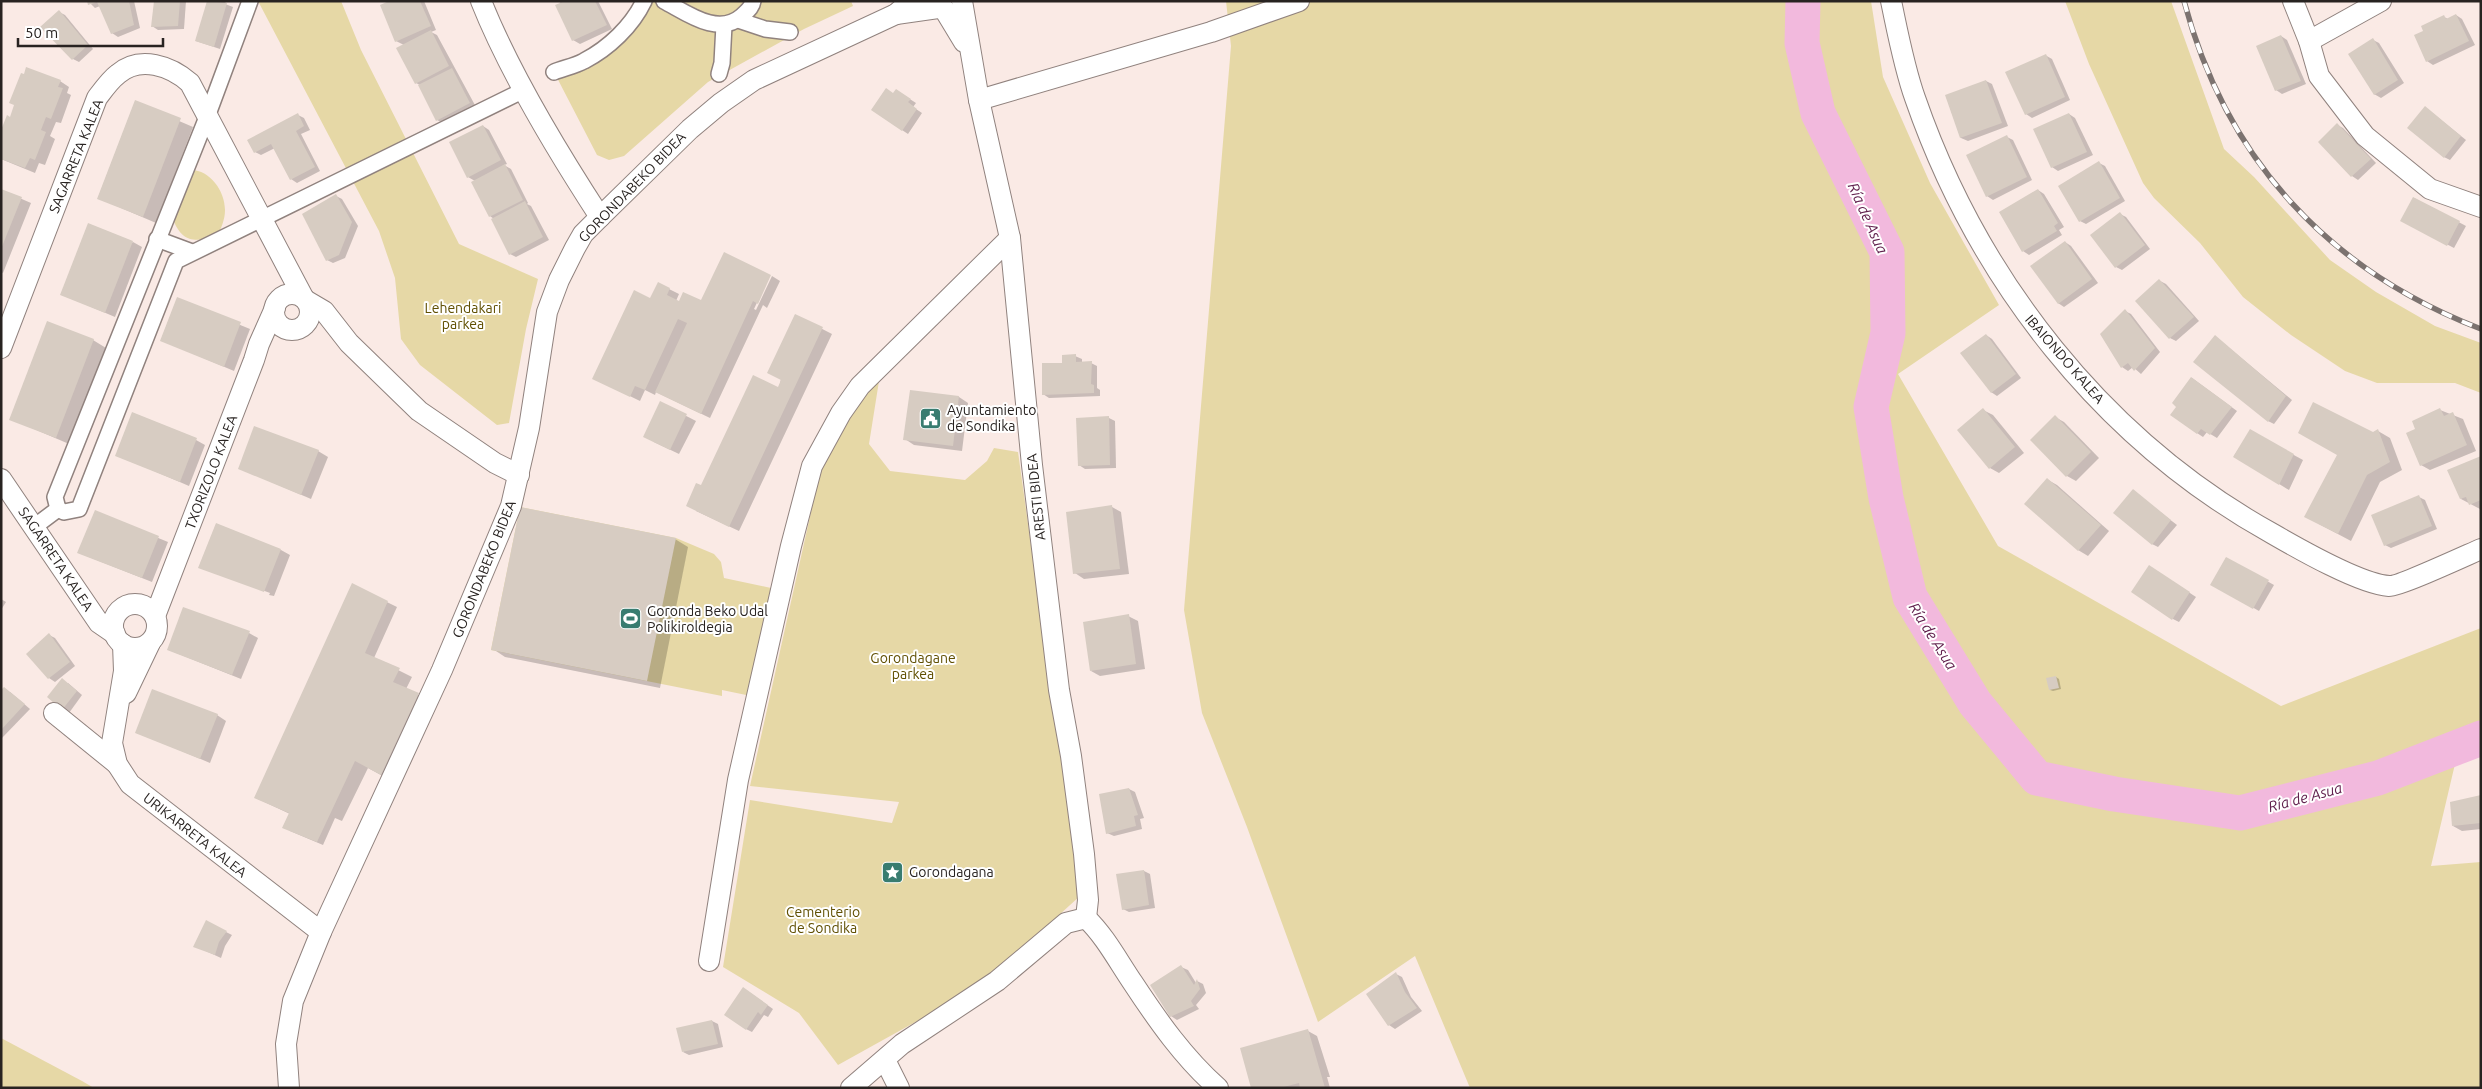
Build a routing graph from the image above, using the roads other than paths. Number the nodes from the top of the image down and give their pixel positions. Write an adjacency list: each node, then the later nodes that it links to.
1 (250, 1): 19 (street)
2 (481, 1): 21 (street)
3 (644, 1): 15 (street)
4 (664, 1): 12 (street)
5 (753, 1): 12 (street)
6 (1299, 1): 18 (street)
7 (1891, 1): 36 (street, IBAIONDO KALEA)
8 (2293, 1): 14 (street)
9 (2381, 1): 14 (street)
10 (946, 4): 11 (street, GORONDABEKO BIDEA); 18 (street, ARESTI BIDEA)
11 (904, 8): 21 (street, GORONDABEKO BIDEA)
12 (731, 22): 13 (street); 16 (street)
13 (790, 32)
14 (2309, 41): 20 (street)
15 (554, 72)
16 (719, 74)
17 (516, 94): 22 (street)
18 (979, 100): 23 (street, ARESTI BIDEA)
19 (207, 117): 22 (street, SAGARRETA KALEA); 24 (street); 30 (street, SAGARRETA KALEA)
20 (2481, 207)
21 (600, 217): 32 (street, GORONDABEKO BIDEA)
22 (261, 221): 25 (street); 26 (street, SAGARRETA KALEA)
23 (1010, 238): 43 (street, ARESTI BIDEA); 45 (street)
24 (157, 239): 25 (street); 34 (street)
25 (192, 252): 34 (street)
26 (305, 299): 27 (street); 28 (street); 29 (street)
27 (275, 308): 28 (street); 31 (street, TXORIZOLO KALEA)
28 (296, 329): 29 (street); 31 (street, TXORIZOLO KALEA)
29 (349, 343): 32 (street)
30 (1, 348)
31 (254, 360): 37 (street, TXORIZOLO KALEA)
32 (519, 475): 44 (street, GORONDABEKO BIDEA)
33 (1, 479): 35 (street, SAGARRETA KALEA)
34 (58, 509): 35 (street)
35 (34, 527): 38 (street, SAGARRETA KALEA)
36 (2481, 549)
37 (150, 611): 38 (street); 39 (street)
38 (119, 639): 39 (street); 40 (street, URIKARRETA KALEA)
39 (150, 643): 40 (street, URIKARRETA KALEA)
40 (116, 712): 42 (street, URIKARRETA KALEA)
41 (54, 713): 42 (street)
42 (117, 764): 44 (street, URIKARRETA KALEA)
43 (1086, 918): 46 (street); 50 (street)
44 (321, 932): 47 (street, GORONDABEKO BIDEA)
45 (708, 961)
46 (885, 1060): 48 (street); 49 (street)
47 (289, 1088)
48 (851, 1088)
49 (899, 1088)
50 (1218, 1088)

